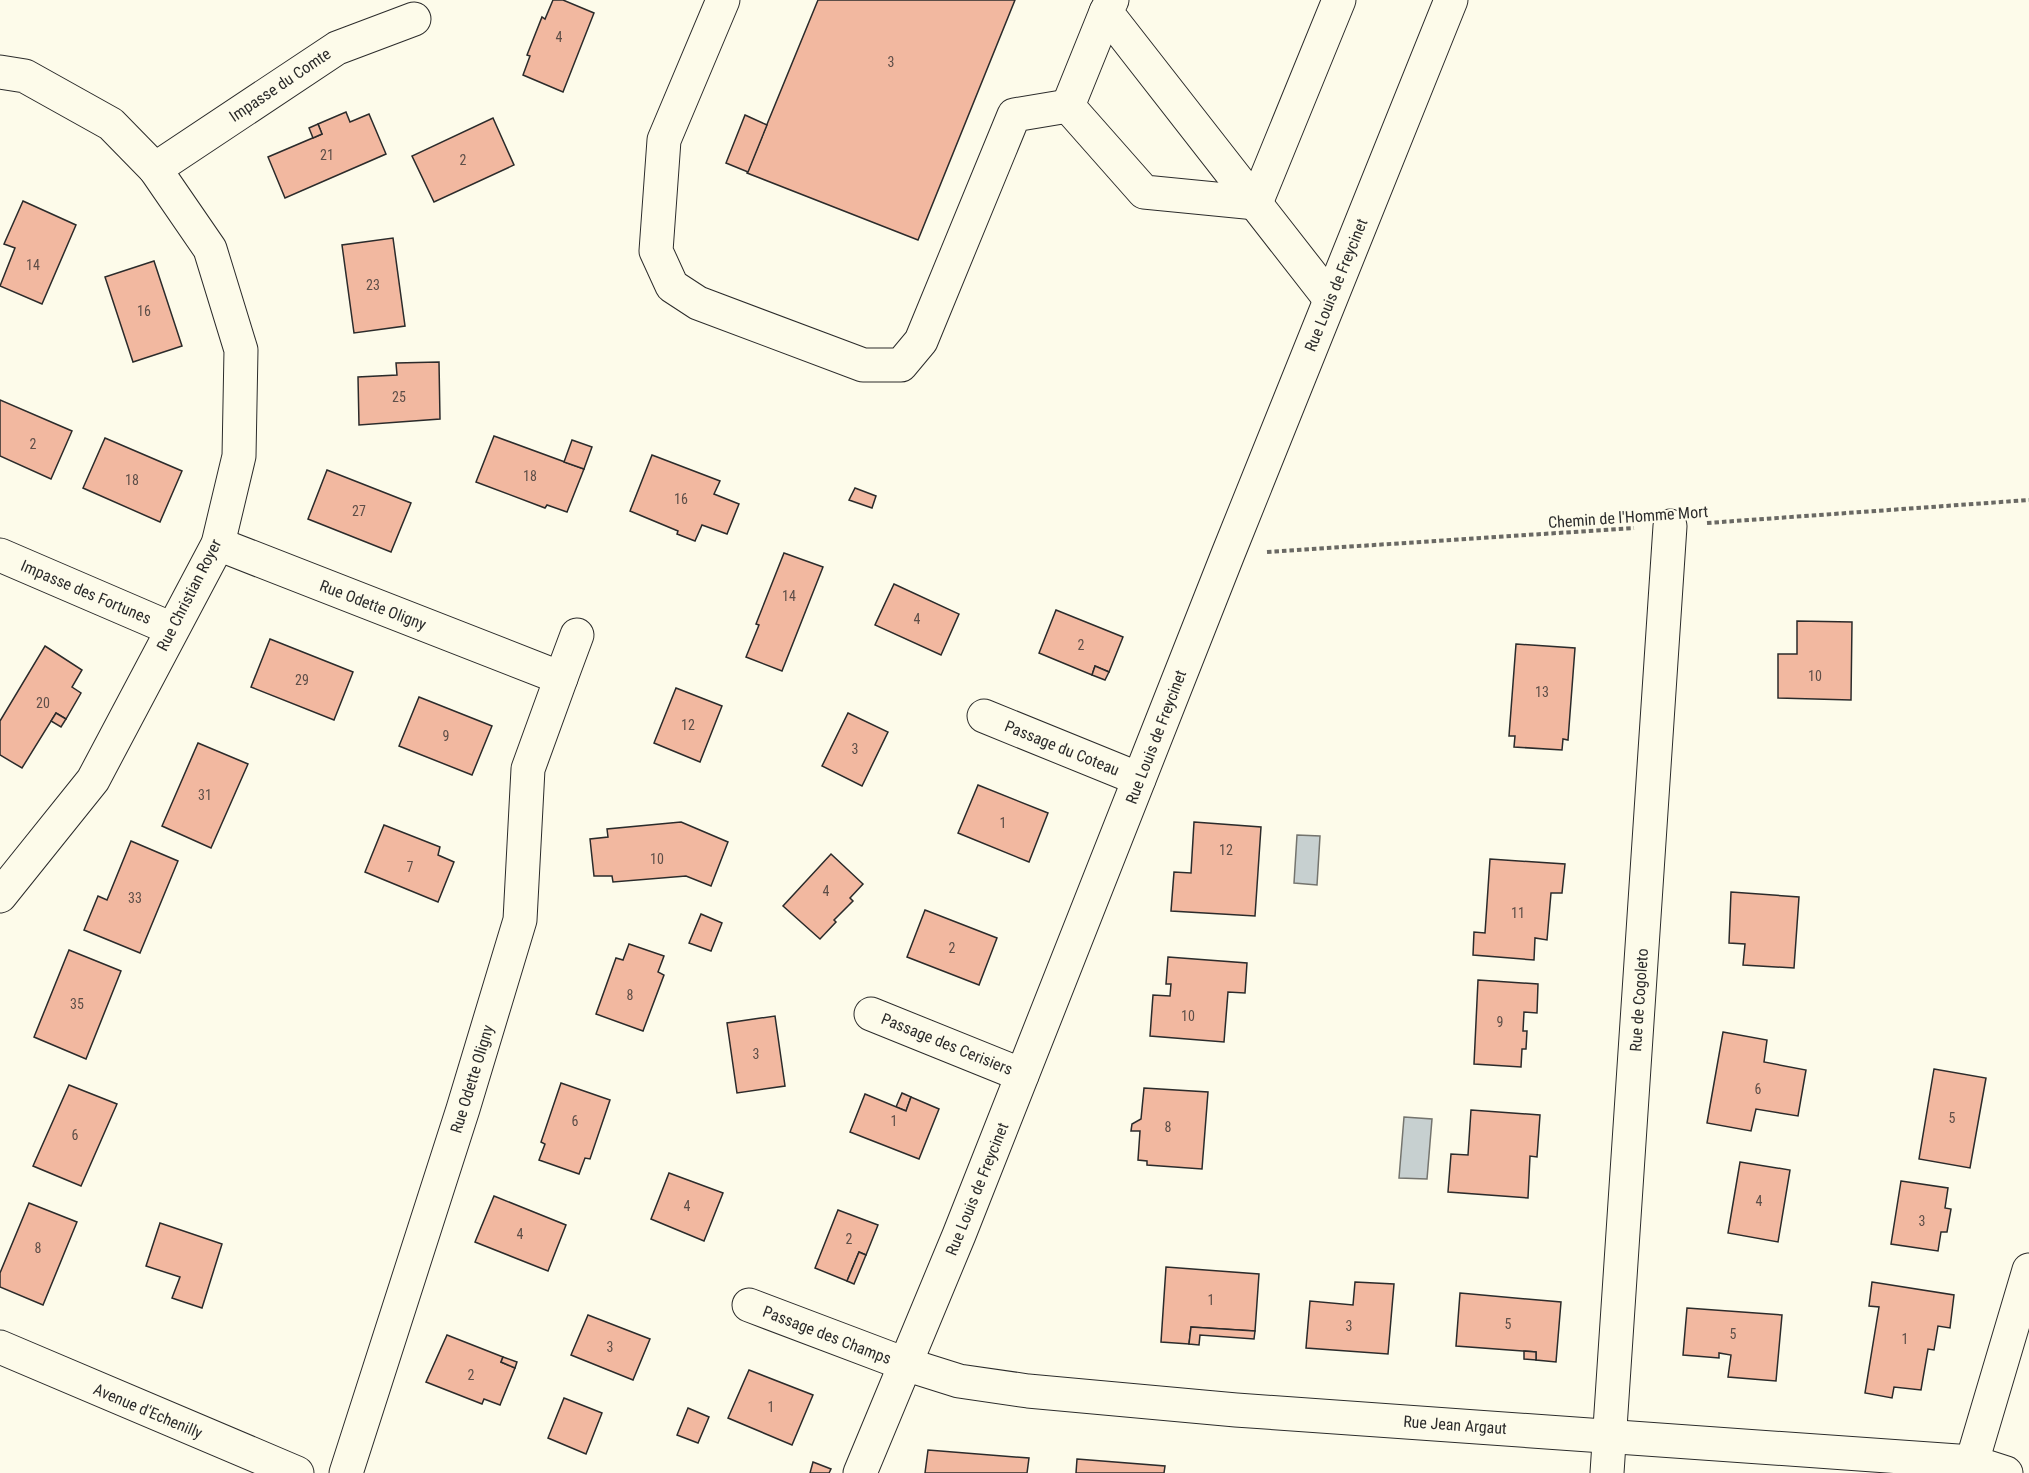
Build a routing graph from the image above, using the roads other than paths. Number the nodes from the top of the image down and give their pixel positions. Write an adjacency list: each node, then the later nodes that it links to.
1 (723, 0): 7 (street)
2 (1339, 0): 9 (street)
3 (1451, 0): 10 (street, Rue Louis de Freycinet)
4 (1109, 6): 7 (street); 9 (street)
5 (414, 19): 8 (street, Impasse du Comte)
6 (0, 72): 8 (street, Rue Christian Royer)
7 (1068, 106): 9 (street)
8 (155, 169): 12 (street, Rue Christian Royer)
9 (1256, 204): 10 (street)
10 (1330, 299): 18 (street, Rue Louis de Freycinet)
11 (1670, 526): 26 (street, Rue de Cogoleto)
12 (218, 544): 14 (street, Rue Christian Royer); 16 (street, Rue Odette Oligny)
13 (0, 555): 14 (street, Impasse des Fortunes)
14 (172, 629): 19 (street, Rue Christian Royer)
15 (577, 635): 16 (street, Rue Odette Oligny)
16 (561, 678): 29 (street, Rue Odette Oligny)
17 (984, 716): 18 (street, Passage du Coteau)
18 (1139, 779): 21 (street, Rue Louis de Freycinet)
19 (0, 896)
20 (871, 1014): 21 (street, Passage des Cerisiers)
21 (1022, 1075): 25 (street, Rue Louis de Freycinet)
22 (2029, 1270): 27 (street)
23 (749, 1305): 25 (street, Passage des Champs)
24 (0, 1347): 28 (street, Avenue d'Echenilly)
25 (905, 1364): 26 (street, Rue Jean Argaut); 30 (street, Rue Louis de Freycinet)
26 (1610, 1436): 27 (street, Rue Jean Argaut); 31 (street, Rue de Cogoleto)
27 (1972, 1462): 32 (street, Rue Jean Argaut)
28 (297, 1473)
29 (346, 1473)
30 (860, 1473)
31 (1607, 1473)
32 (2006, 1473)

